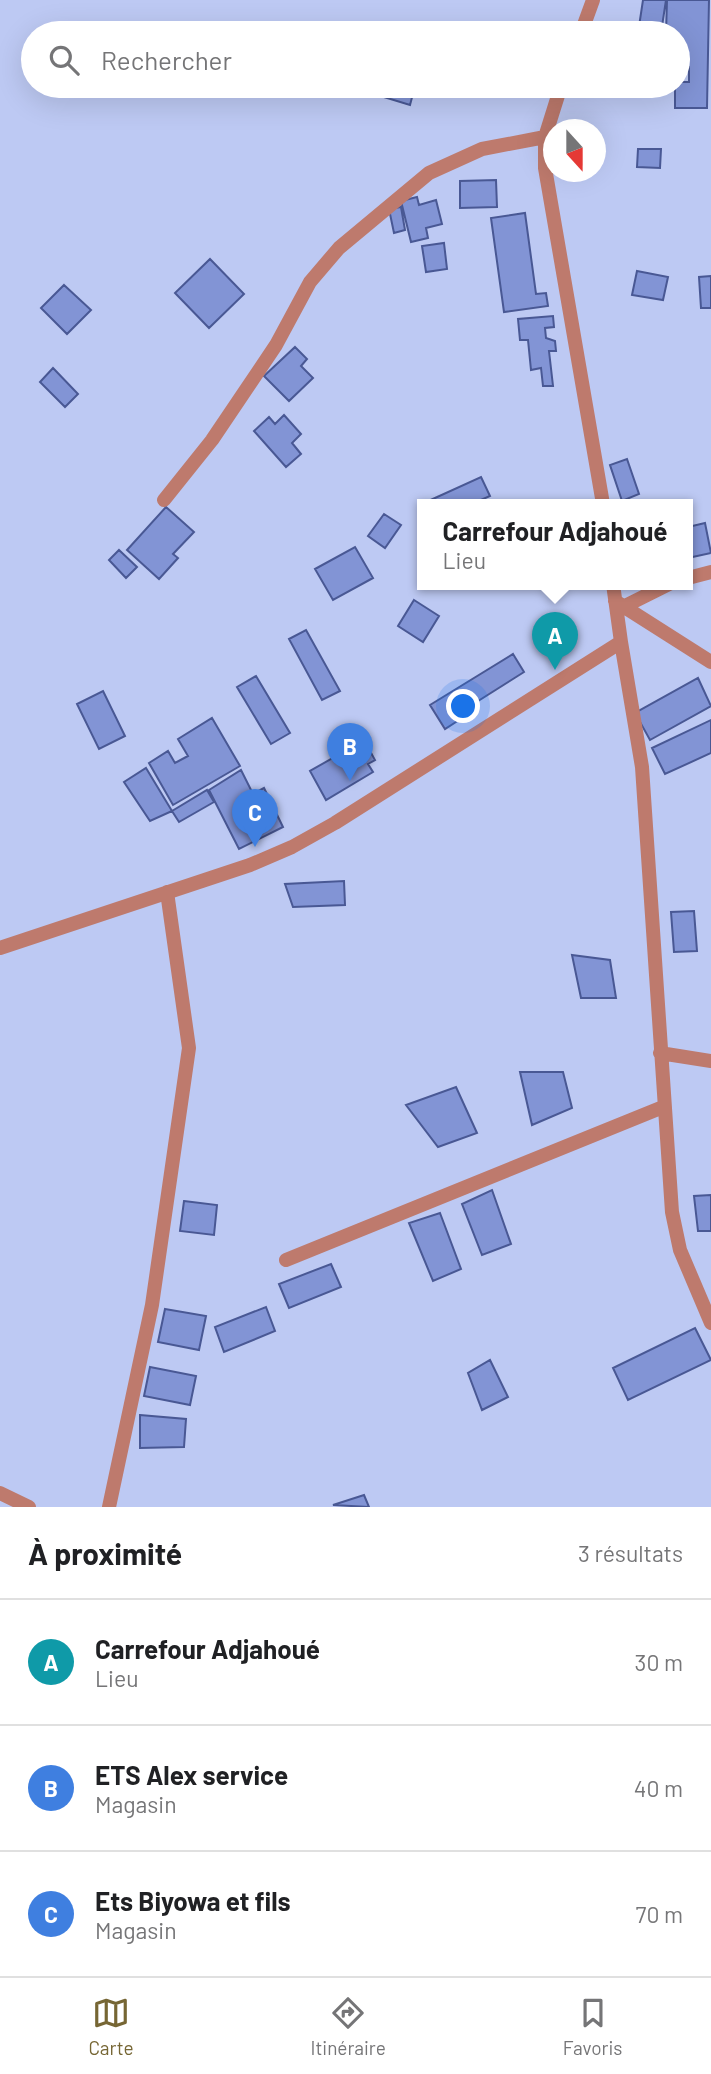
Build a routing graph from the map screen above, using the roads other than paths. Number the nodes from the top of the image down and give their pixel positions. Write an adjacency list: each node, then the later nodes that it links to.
1 (593, 0): 2 (street)
2 (585, 21)
3 (557, 98): 4 (street)
4 (551, 119)
5 (543, 137): 8 (street)
6 (547, 182): 7 (street)
7 (602, 499)
8 (164, 500)
9 (711, 572): 10 (street)
10 (693, 577)
11 (615, 590): 13 (street)
12 (654, 590): 13 (street)
13 (620, 603): 14 (street); 15 (street)
14 (621, 642): 16 (street); 18 (street)
15 (711, 662)
16 (166, 892): 17 (street); 25 (street)
17 (0, 948)
18 (660, 1053): 19 (street); 20 (street)
19 (711, 1061)
20 (663, 1107): 21 (street); 22 (street)
21 (286, 1259)
22 (711, 1323)
23 (0, 1493): 24 (street)
24 (29, 1507)
25 (108, 1507)

